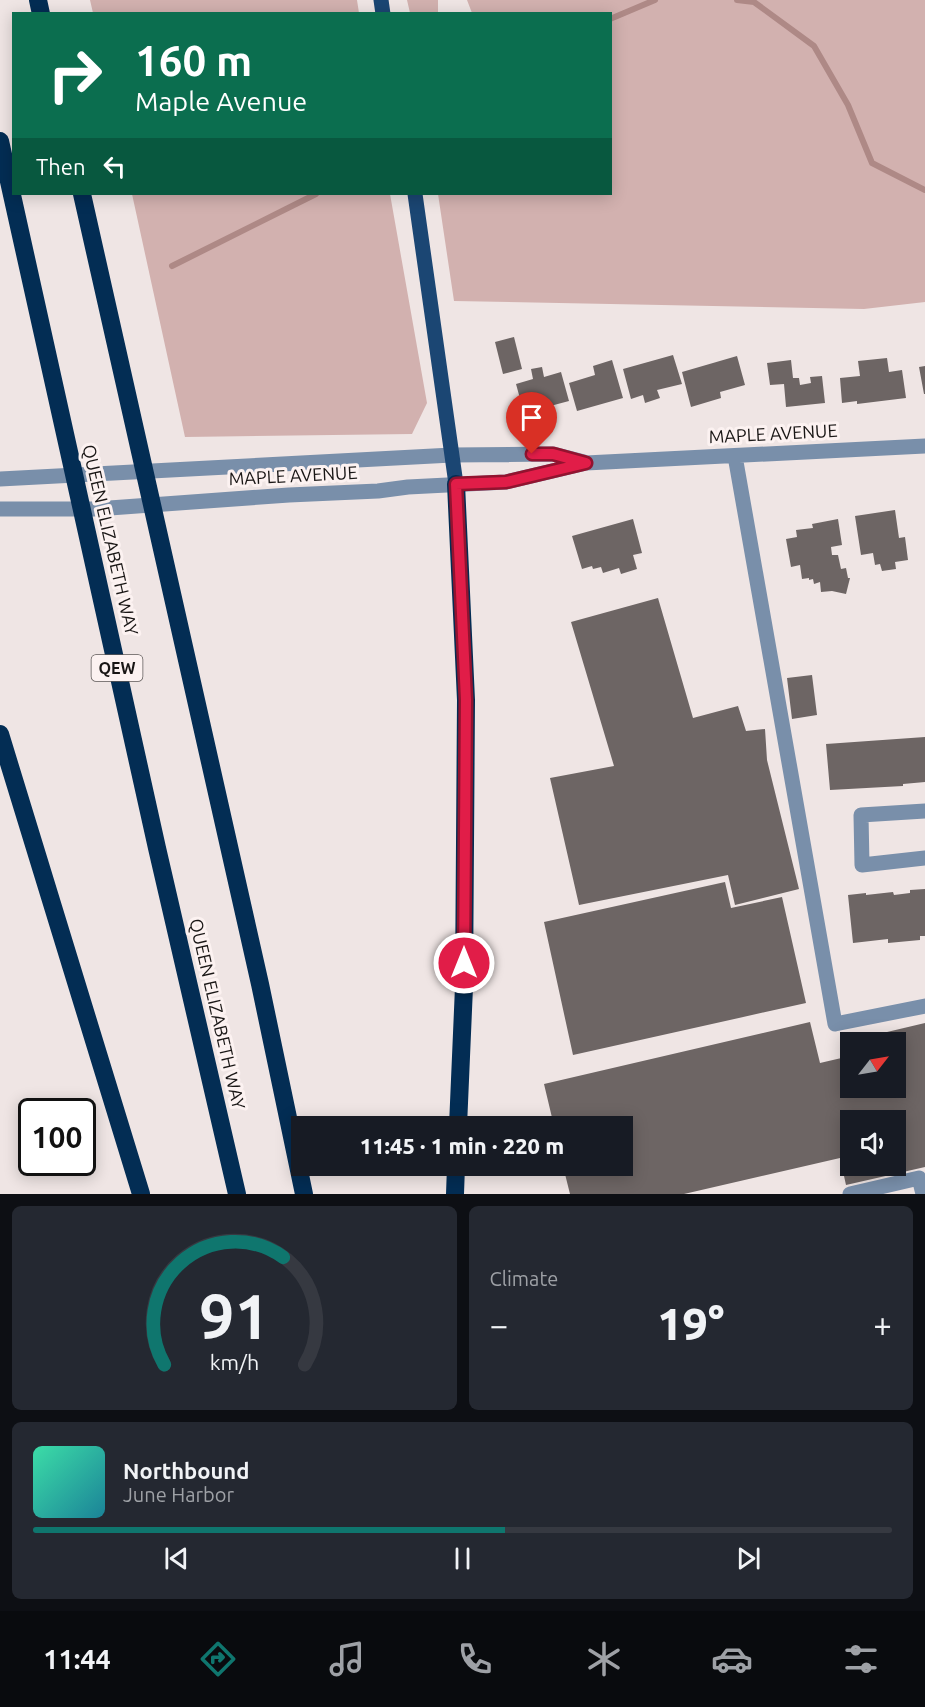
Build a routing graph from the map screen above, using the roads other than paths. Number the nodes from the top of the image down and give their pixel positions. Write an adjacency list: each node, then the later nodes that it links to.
1 (0, 141): 18 (highway, QUEEN ELIZABETH WAY / QEW)
2 (82, 195): 19 (highway)
3 (415, 195): 5 (main road)
4 (925, 446): 6 (street, MAPLE AVENUE)
5 (452, 455): 7 (street, MAPLE AVENUE); 8 (street, MAPLE AVENUE); 9 (main road)
6 (735, 456): 7 (street, MAPLE AVENUE); 14 (street)
7 (586, 463): 9 (street, MAPLE AVENUE)
8 (0, 479)
9 (456, 484): 10 (street, MAPLE AVENUE); 15 (highway)
10 (0, 509)
11 (0, 734): 17 (highway)
12 (925, 811): 13 (street)
13 (925, 858)
14 (925, 1006)
15 (458, 1116)
16 (456, 1176): 20 (highway)
17 (141, 1194)
18 (237, 1194)
19 (304, 1194)
20 (455, 1194)
21 (850, 1194): 22 (street)
22 (924, 1194)

